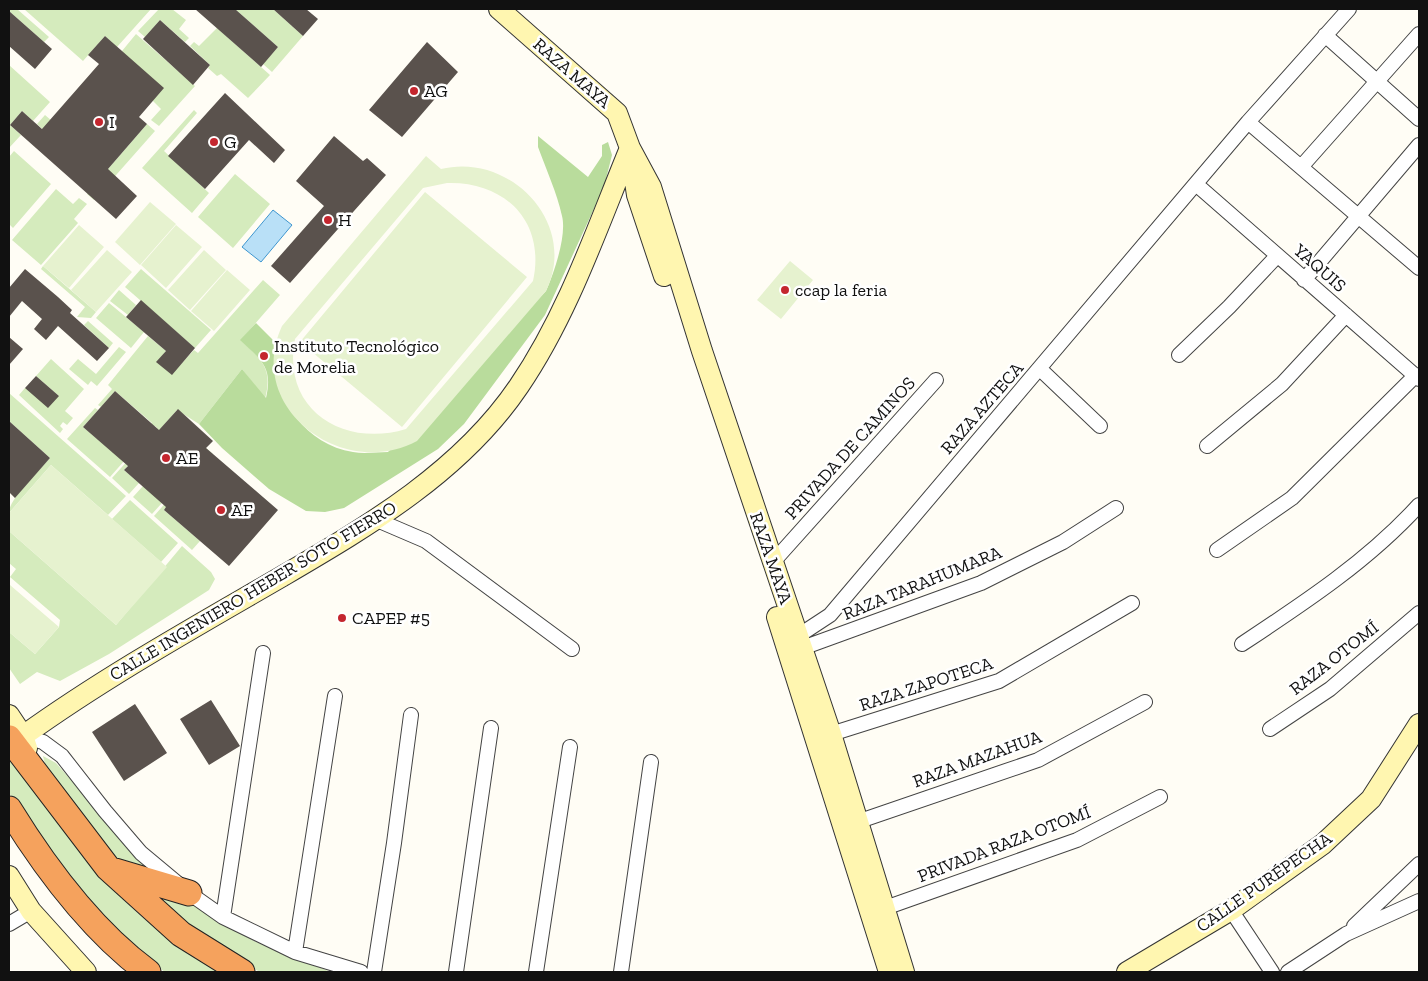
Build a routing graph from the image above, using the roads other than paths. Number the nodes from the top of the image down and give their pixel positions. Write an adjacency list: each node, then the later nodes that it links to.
1 (499, 9): 9 (street, RAZA MAYA)
2 (1349, 9): 4 (street, RAZA AZTECA)
3 (1419, 34): 5 (street)
4 (1324, 35): 5 (street); 7 (street, RAZA AZTECA)
5 (1377, 82): 6 (street); 10 (street)
6 (1419, 119)
7 (1248, 122): 10 (street); 11 (street, RAZA AZTECA)
8 (1419, 145): 12 (street)
9 (630, 148): 25 (street, CALLE INGENIERO HEBER SOTO FIERRO); 27 (street, RAZA MAYA); 31 (street, RAZA MAYA)
10 (1301, 167): 12 (street)
11 (1197, 185): 13 (street, YAQUIS); 18 (street, RAZA AZTECA)
12 (1357, 216): 14 (street); 15 (street)
13 (1277, 256): 15 (street, YAQUIS); 17 (street)
14 (1419, 268)
15 (1304, 280): 16 (street, YAQUIS)
16 (1346, 315): 19 (street, YAQUIS); 22 (street)
17 (1179, 355)
18 (1040, 369): 21 (street); 31 (street, RAZA AZTECA)
19 (1417, 377): 26 (street)
20 (936, 380): 27 (street, PRIVADA DE CAMINOS)
21 (1100, 426)
22 (1207, 446)
23 (1419, 505): 30 (street)
24 (1116, 508): 31 (street, RAZA TARAHUMARA)
25 (377, 520): 32 (street); 42 (street, CALLE INGENIERO HEBER SOTO FIERRO)
26 (1217, 550)
27 (773, 562): 31 (street, RAZA MAYA)
28 (1132, 602): 41 (street, RAZA ZAPOTECA)
29 (1419, 613): 40 (street, RAZA OTOMÍ)
30 (1242, 644)
31 (793, 645): 41 (street, RAZA MAYA); 47 (street, RAZA MAYA)
32 (572, 649)
33 (263, 653): 56 (street)
34 (335, 696): 59 (street)
35 (1145, 702): 47 (street, RAZA MAZAHUA)
36 (9, 715): 42 (street)
37 (410, 715): 64 (street)
38 (1419, 724): 55 (street, CALLE PURÉPECHA)
39 (491, 728): 65 (street)
40 (1270, 729)
41 (831, 734): 47 (street, RAZA MAYA)
42 (16, 737): 49 (highway); 51 (street)
43 (570, 747): 66 (street)
44 (651, 762): 67 (street)
45 (1160, 797): 53 (street, PRIVADA RAZA OTOMÍ)
46 (9, 809): 61 (highway)
47 (851, 824): 53 (street, RAZA MAYA); 68 (street, RAZA MAYA)
48 (1419, 864): 58 (street)
49 (108, 868): 51 (highway); 62 (highway)
50 (9, 876): 54 (street)
51 (188, 893): 56 (street)
52 (1419, 901): 58 (street)
53 (885, 908): 69 (street, RAZA MAYA)
54 (31, 910): 57 (street); 60 (street)
55 (1231, 910): 70 (street, CALLE PURÉPECHA); 71 (street)
56 (223, 917): 59 (street)
57 (9, 924)
58 (1346, 934): 72 (street)
59 (295, 952): 63 (street)
60 (85, 972)
61 (148, 972)
62 (242, 972)
63 (361, 972)
64 (374, 972)
65 (456, 972)
66 (536, 972)
67 (621, 972)
68 (889, 972)
69 (904, 972)
70 (1127, 972)
71 (1272, 972)
72 (1288, 972)

